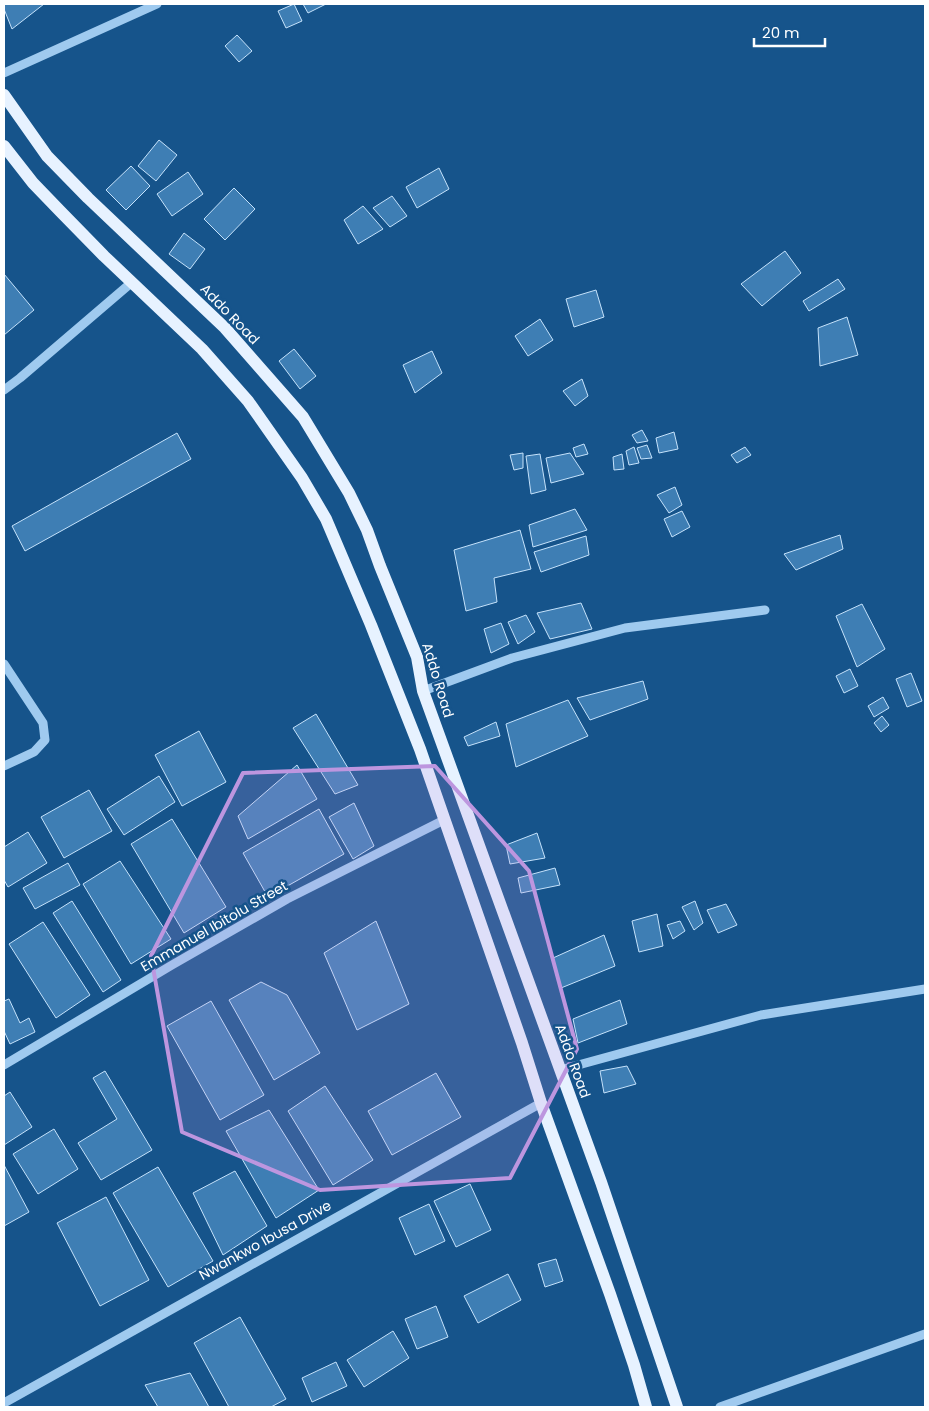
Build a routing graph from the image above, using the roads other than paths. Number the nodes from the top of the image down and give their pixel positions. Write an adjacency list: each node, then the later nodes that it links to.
1 (157, 4): 2 (street)
2 (4, 74)
3 (4, 94): 9 (main road, Addo Road)
4 (4, 146): 5 (main road)
5 (131, 282): 6 (street); 11 (main road)
6 (4, 390)
7 (765, 610): 9 (street)
8 (4, 664): 10 (street)
9 (423, 690): 14 (main road, Addo Road)
10 (4, 766)
11 (444, 820): 13 (street, Emmanuel Ibitolu Street); 15 (main road)
12 (925, 989): 14 (street)
13 (4, 1065)
14 (560, 1070): 19 (main road, Addo Road)
15 (541, 1103): 17 (street, Nwankwo Ibusa Drive); 18 (main road)
16 (925, 1334): 20 (street)
17 (4, 1403)
18 (646, 1407)
19 (677, 1407)
20 (720, 1407)

